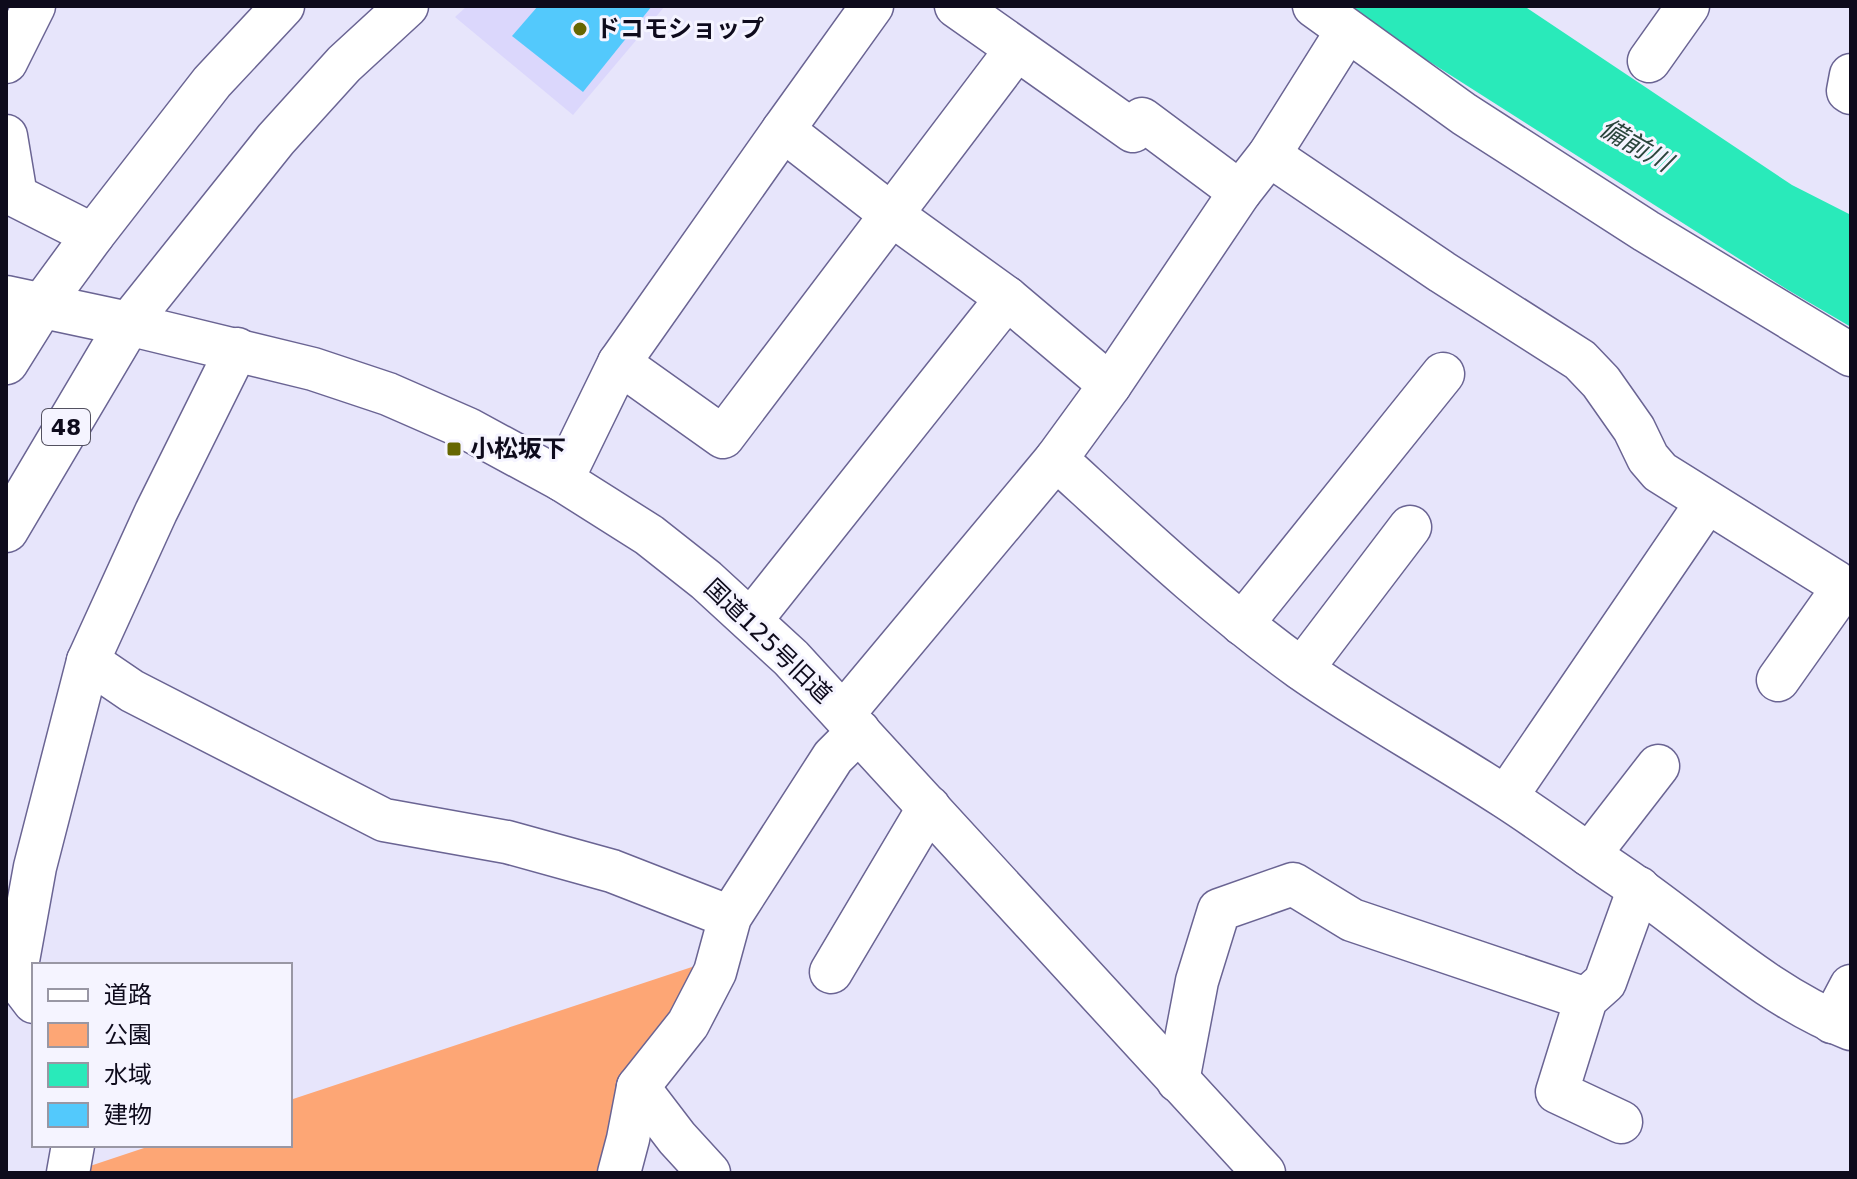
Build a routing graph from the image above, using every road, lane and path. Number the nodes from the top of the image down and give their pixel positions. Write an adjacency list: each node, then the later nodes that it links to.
1 (34, 6): 11 (street)
2 (283, 6): 19 (street)
3 (407, 6): 22 (street)
4 (872, 6): 14 (street)
5 (956, 6): 9 (street)
6 (1314, 6): 8 (street)
7 (1688, 6): 10 (street)
8 (1347, 31): 16 (street); 24 (street)
9 (1016, 50): 17 (street); 18 (street)
10 (1649, 61)
11 (6, 62)
12 (1851, 75): 13 (street)
13 (1851, 93)
14 (783, 130): 18 (street); 26 (street)
15 (6, 136): 19 (street)
16 (1269, 155): 17 (street); 31 (street)
17 (1240, 192): 28 (street)
18 (892, 215): 20 (street); 26 (street)
19 (93, 235): 21 (street)
20 (1007, 298): 28 (street); 34 (street)
21 (23, 302): 22 (main road); 25 (main road)
22 (128, 324): 23 (street, 国道125号旧道); 33 (main road, 48)
23 (237, 349): 30 (street, 国道125号旧道); 36 (street)
24 (1851, 355)
25 (6, 362)
26 (619, 363): 30 (street)
27 (1443, 374): 35 (street)
28 (1110, 385): 29 (street)
29 (1056, 459): 35 (street); 39 (street)
30 (562, 480): 34 (street, 国道125号旧道)
31 (1707, 502): 38 (street); 41 (street)
32 (1410, 527): 37 (street)
33 (6, 530)
34 (751, 620): 39 (street, 国道125号旧道)
35 (1242, 624): 37 (street)
36 (88, 661): 45 (street); 48 (street)
37 (1302, 669): 41 (street)
38 (1778, 680)
39 (851, 722): 42 (street, 国道125号旧道); 45 (street)
40 (1658, 766): 43 (street)
41 (1506, 797): 43 (street)
42 (929, 807): 46 (street); 51 (street, 国道125号旧道)
43 (1589, 855): 44 (street)
44 (1639, 888): 49 (street); 50 (street)
45 (730, 917): 52 (street)
46 (831, 972)
47 (1851, 986): 50 (street)
48 (32, 999)
49 (1586, 999): 51 (street); 53 (street)
50 (1841, 1026)
51 (1178, 1081): 58 (street, 国道125号旧道)
52 (638, 1087): 56 (street); 57 (street)
53 (1621, 1122)
54 (73, 1147): 55 (street)
55 (68, 1173)
56 (619, 1173)
57 (709, 1173)
58 (1264, 1173)

